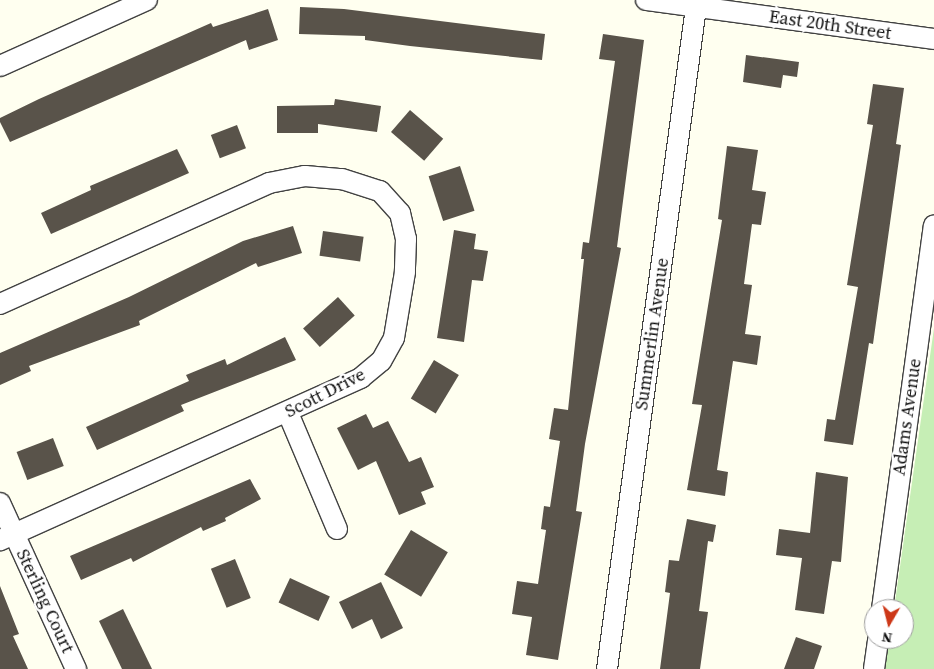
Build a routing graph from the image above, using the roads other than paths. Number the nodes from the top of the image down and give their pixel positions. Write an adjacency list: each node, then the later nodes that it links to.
1 (147, 0): 5 (street)
2 (646, 0): 3 (street, East 20th Street)
3 (697, 3): 4 (street, East 20th Street); 16 (street, Summerlin Avenue)
4 (934, 39)
5 (0, 66)
6 (934, 226): 8 (street, Adams Avenue)
7 (0, 304): 9 (street, Scott Drive)
8 (928, 306): 13 (street, Adams Avenue)
9 (288, 413): 11 (street); 12 (street, Scott Drive)
10 (0, 503): 12 (street, Sterling Court)
11 (337, 529)
12 (7, 537): 15 (street, Sterling Court)
13 (884, 599)
14 (877, 649): 17 (street)
15 (76, 669)
16 (607, 669)
17 (874, 669)

